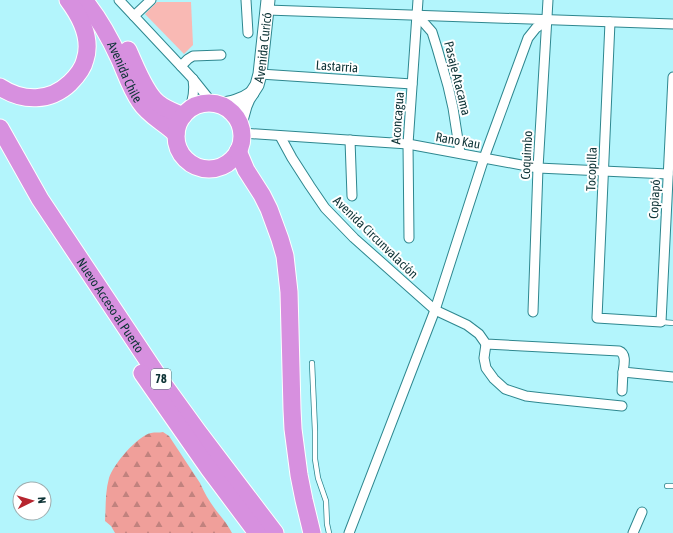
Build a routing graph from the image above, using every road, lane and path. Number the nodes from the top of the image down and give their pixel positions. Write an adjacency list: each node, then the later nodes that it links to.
1 (68, 0): 22 (highway)
2 (84, 0): 28 (highway, Avenida Chile)
3 (98, 0): 25 (highway, Avenida Chile)
4 (118, 0): 11 (street)
5 (151, 0): 11 (street)
6 (246, 0): 15 (street, Avenida Curicó)
7 (418, 0): 10 (street, Aconcagua)
8 (548, 0): 12 (street, Coquimbo)
9 (267, 5): 10 (street); 18 (main road, Avenida Curicó)
10 (417, 15): 12 (street); 21 (street, Aconcagua); 34 (street, Pasaje Atacama)
11 (134, 16): 17 (street)
12 (547, 20): 13 (street); 35 (street); 36 (street, Coquimbo)
13 (610, 22): 14 (street); 37 (street, Tocopilla)
14 (673, 24)
15 (248, 33)
16 (221, 55): 17 (street)
17 (181, 66): 20 (street)
18 (260, 74): 21 (street, Lastarria); 23 (main road, Avenida Curicó)
19 (673, 77): 38 (street, Copiapó)
20 (193, 79): 24 (street); 25 (street)
21 (412, 84): 31 (street, Aconcagua)
22 (0, 88)
23 (252, 93): 24 (main road, Avenida Curicó); 27 (main road, Avenida Curicó)
24 (215, 104): 25 (highway); 27 (highway)
25 (186, 113): 28 (highway)
26 (0, 128): 57 (highway, Nuevo Acceso al Puerto / 78)
27 (241, 129): 29 (street, Rano Kau); 32 (highway)
28 (176, 134): 32 (highway)
29 (280, 136): 30 (street, Rano Kau); 41 (street, Avenida Circunvalación)
30 (350, 140): 31 (street, Rano Kau); 39 (street)
31 (408, 144): 34 (street, Rano Kau); 40 (street, Aconcagua)
32 (238, 151): 58 (highway)
33 (0, 152): 51 (highway, Nuevo Acceso al Puerto / 78)
34 (460, 153): 35 (street, Rano Kau)
35 (484, 158): 36 (street, Rano Kau); 41 (street)
36 (538, 168): 37 (street, Rano Kau); 42 (street, Coquimbo)
37 (604, 171): 38 (street, Rano Kau); 43 (street, Tocopilla)
38 (668, 174): 43 (street, Copiapó)
39 (352, 196)
40 (409, 238)
41 (435, 310): 45 (street, Avenida Circunvalación); 60 (street)
42 (533, 312)
43 (661, 322): 44 (lane)
44 (673, 323)
45 (486, 344): 47 (street); 50 (street)
46 (312, 363): 59 (lane)
47 (623, 372): 48 (street); 49 (street)
48 (673, 377)
49 (622, 391)
50 (622, 406)
51 (209, 470): 55 (highway); 56 (highway, Nuevo Acceso al Puerto / 78)
52 (667, 486): 53 (lane)
53 (673, 486)
54 (642, 512): 61 (street)
55 (243, 533)
56 (257, 533)
57 (275, 533)
58 (312, 533)
59 (328, 533)
60 (349, 533)
61 (633, 533)

